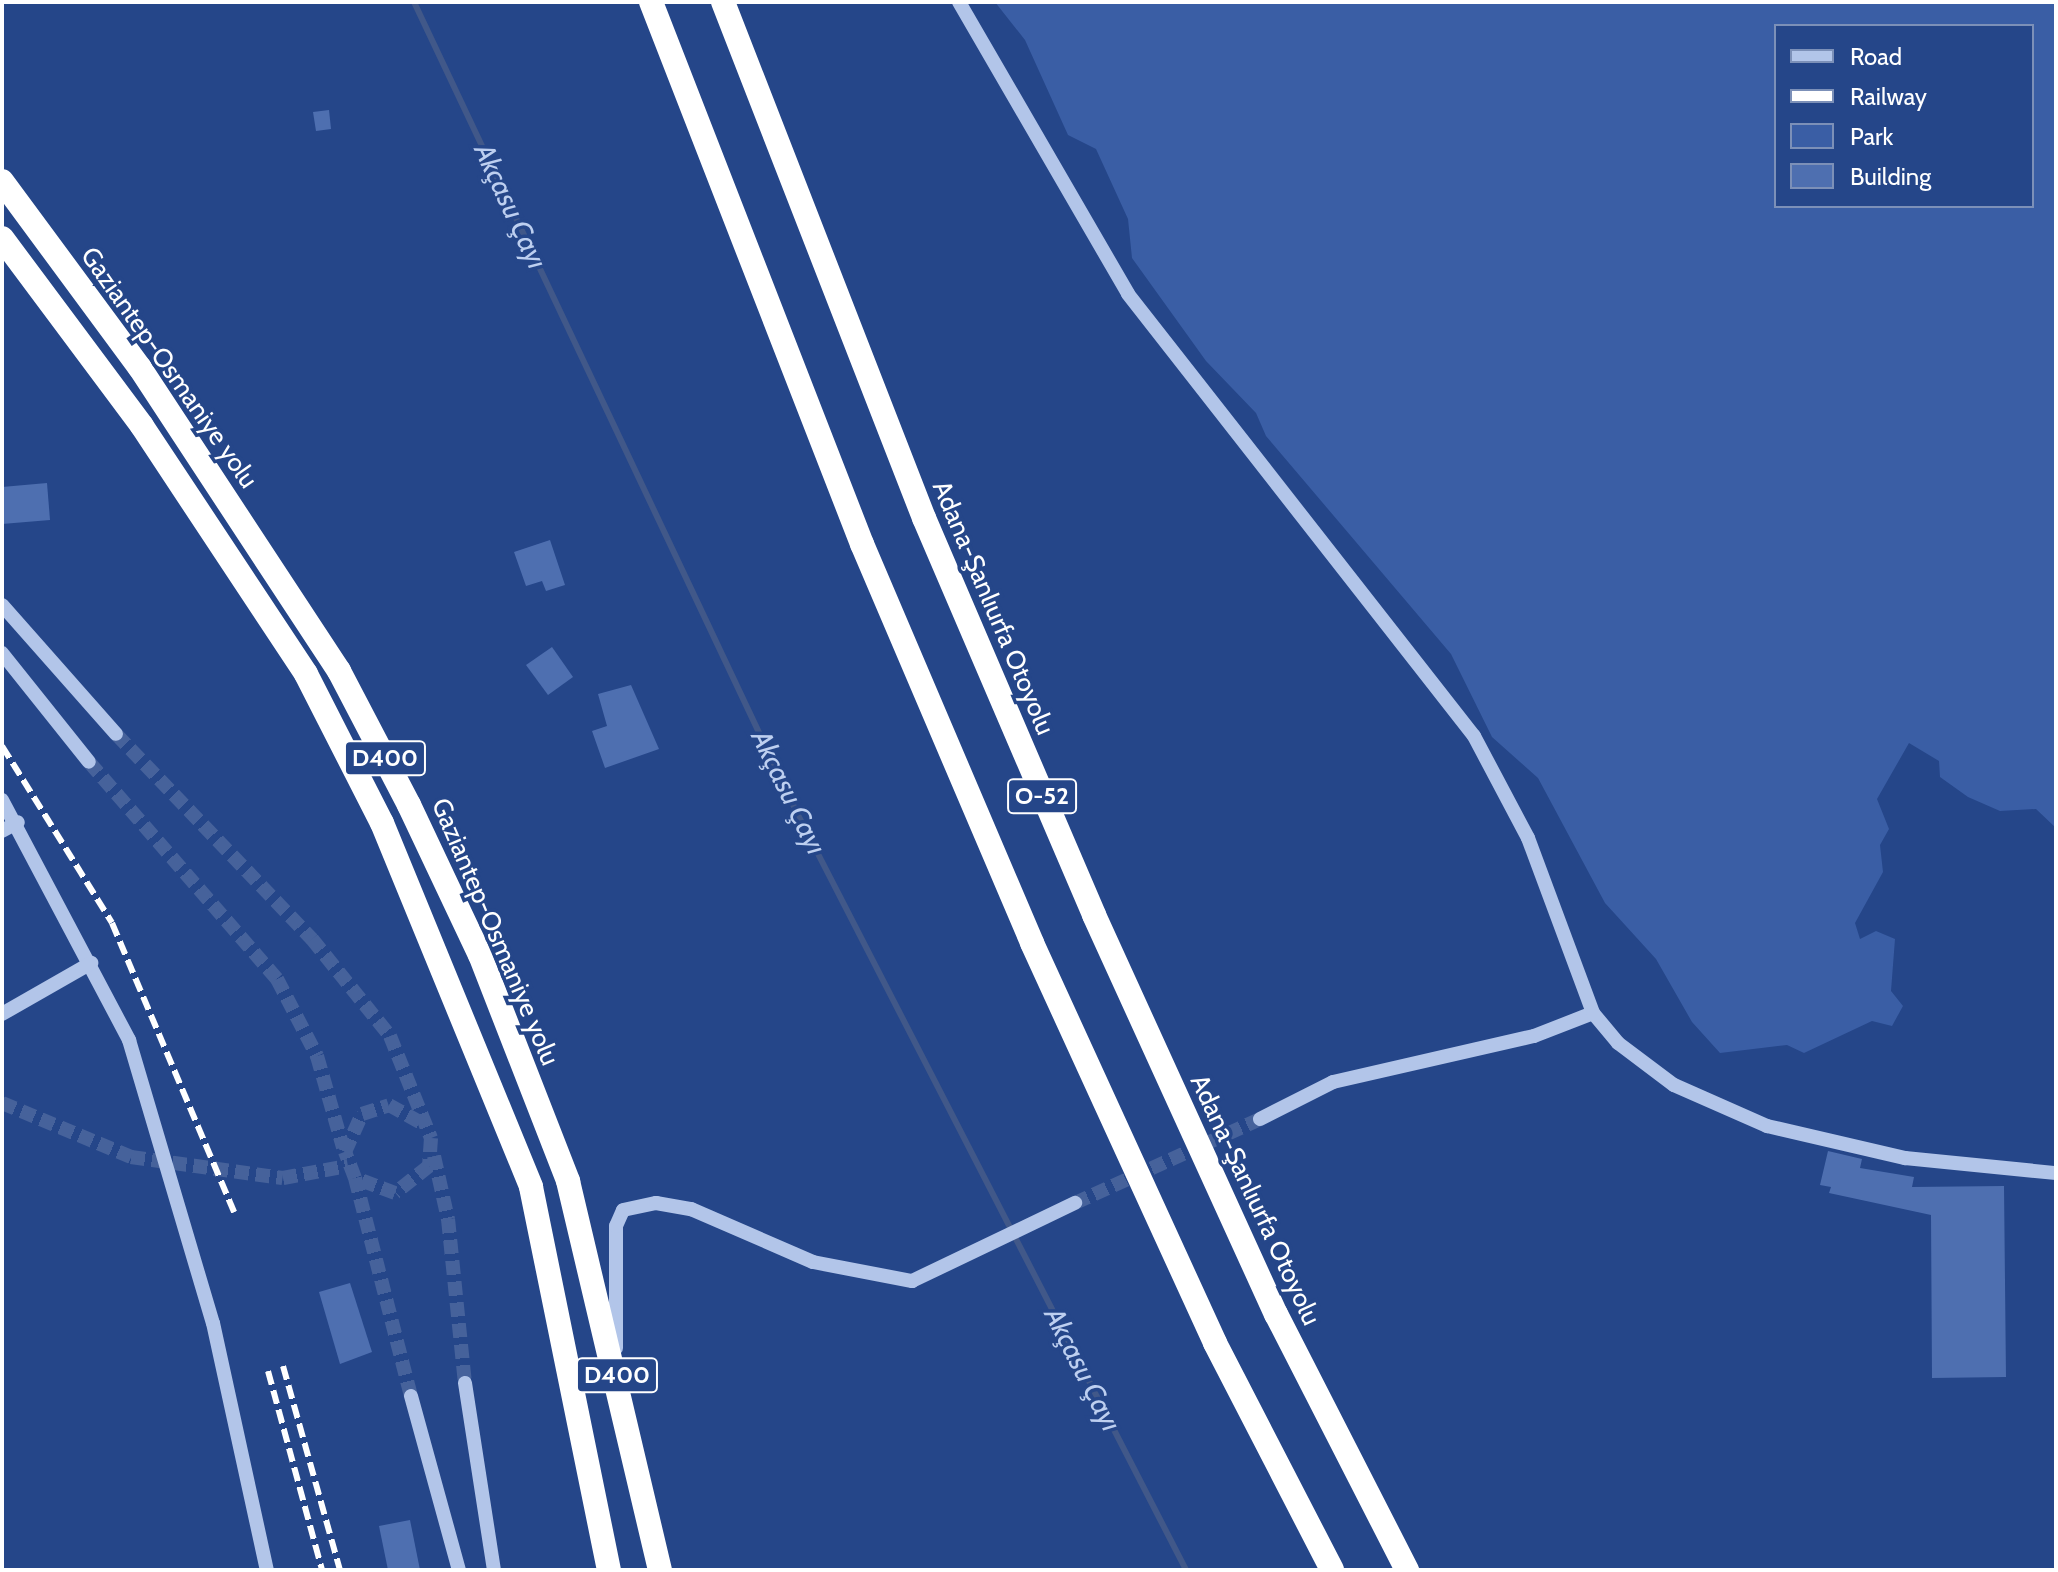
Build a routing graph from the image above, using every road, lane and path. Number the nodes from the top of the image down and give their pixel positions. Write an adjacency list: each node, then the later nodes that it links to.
1 (651, 2): 27 (highway, O-52)
2 (723, 2): 28 (highway, Adana-Şanlıurfa Otoyolu / O-52)
3 (959, 2): 14 (street)
4 (2, 181): 19 (highway, Gaziantep-Osmaniye yolu / D400)
5 (2, 238): 25 (highway, D400)
6 (2, 605): 8 (street)
7 (2, 653): 9 (street)
8 (116, 734)
9 (89, 762)
10 (2, 800): 11 (street)
11 (18, 822): 12 (street); 13 (street)
12 (2, 831)
13 (91, 963): 15 (street); 22 (street)
14 (1593, 1013): 16 (street); 17 (street)
15 (2, 1014)
16 (1260, 1119)
17 (2056, 1173)
18 (1075, 1203): 19 (street)
19 (616, 1367): 26 (highway, Gaziantep-Osmaniye yolu / D400)
20 (465, 1383): 24 (street)
21 (411, 1396): 23 (street)
22 (267, 1570)
23 (459, 1570)
24 (494, 1570)
25 (609, 1570)
26 (660, 1570)
27 (1332, 1570)
28 (1407, 1570)

